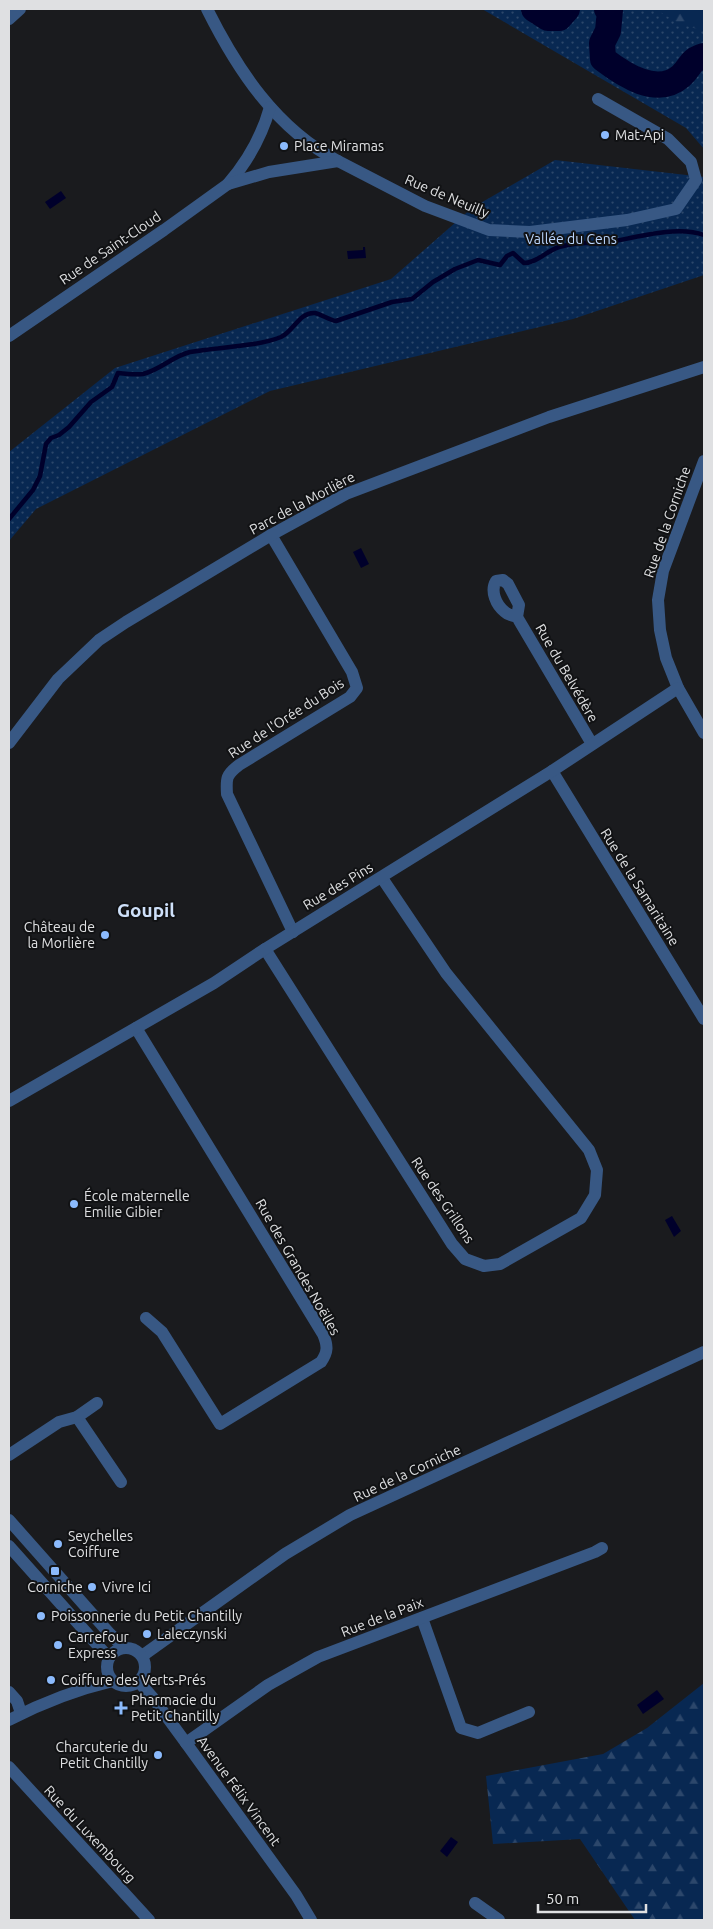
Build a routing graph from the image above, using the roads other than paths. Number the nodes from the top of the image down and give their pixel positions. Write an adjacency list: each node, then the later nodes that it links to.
1 (20, 9): 3 (street)
2 (206, 9): 5 (street, Rue de Neuilly)
3 (9, 19)
4 (598, 99): 6 (street, Rue de Neuilly)
5 (270, 106): 6 (street, Rue de Neuilly); 7 (street, Rue de Saint-Cloud)
6 (338, 161): 7 (street, Rue de Saint-Cloud)
7 (228, 184): 8 (street, Rue de Saint-Cloud)
8 (9, 336)
9 (704, 366): 11 (street, Parc de la Morlière)
10 (704, 461): 13 (street, Rue de la Corniche)
11 (271, 535): 15 (street, Parc de la Morlière); 19 (street, Rue de l'Orée du Bois)
12 (517, 617): 16 (street, Rue du Belvédère)
13 (678, 688): 14 (street, Rue de la Corniche); 16 (street, Rue des Pins)
14 (704, 733)
15 (9, 743)
16 (592, 744): 17 (street, Rue des Pins)
17 (552, 771): 18 (street, Rue des Pins); 21 (street, Rue de la Samaritaine)
18 (382, 878): 19 (street, Rue des Pins); 20 (street, Rue des Grillons)
19 (293, 932): 20 (street, Rue des Pins)
20 (265, 949): 22 (street, Rue des Pins)
21 (704, 1019)
22 (136, 1028): 23 (street, Rue des Pins); 24 (street, Rue des Grandes Noëlles)
23 (9, 1102)
24 (146, 1318)
25 (704, 1352): 35 (street, Rue de la Corniche)
26 (97, 1403): 27 (street)
27 (76, 1418): 28 (street); 29 (street)
28 (9, 1456)
29 (121, 1482)
30 (9, 1520): 34 (street)
31 (9, 1546): 36 (street)
32 (602, 1548): 33 (street, Rue de la Paix)
33 (422, 1618): 40 (street); 43 (street, Rue de la Paix)
34 (125, 1648): 35 (street); 36 (street)
35 (142, 1656): 38 (street)
36 (109, 1658): 37 (street)
37 (113, 1681): 38 (street); 41 (street)
38 (138, 1682): 43 (street, Avenue Félix Vincent)
39 (9, 1692): 41 (street)
40 (529, 1712)
41 (21, 1713): 42 (street)
42 (9, 1720)
43 (186, 1743): 47 (street, Avenue Félix Vincent)
44 (9, 1767): 46 (street, Rue du Luxembourg)
45 (475, 1903): 48 (street)
46 (149, 1920)
47 (309, 1920)
48 (499, 1920)

